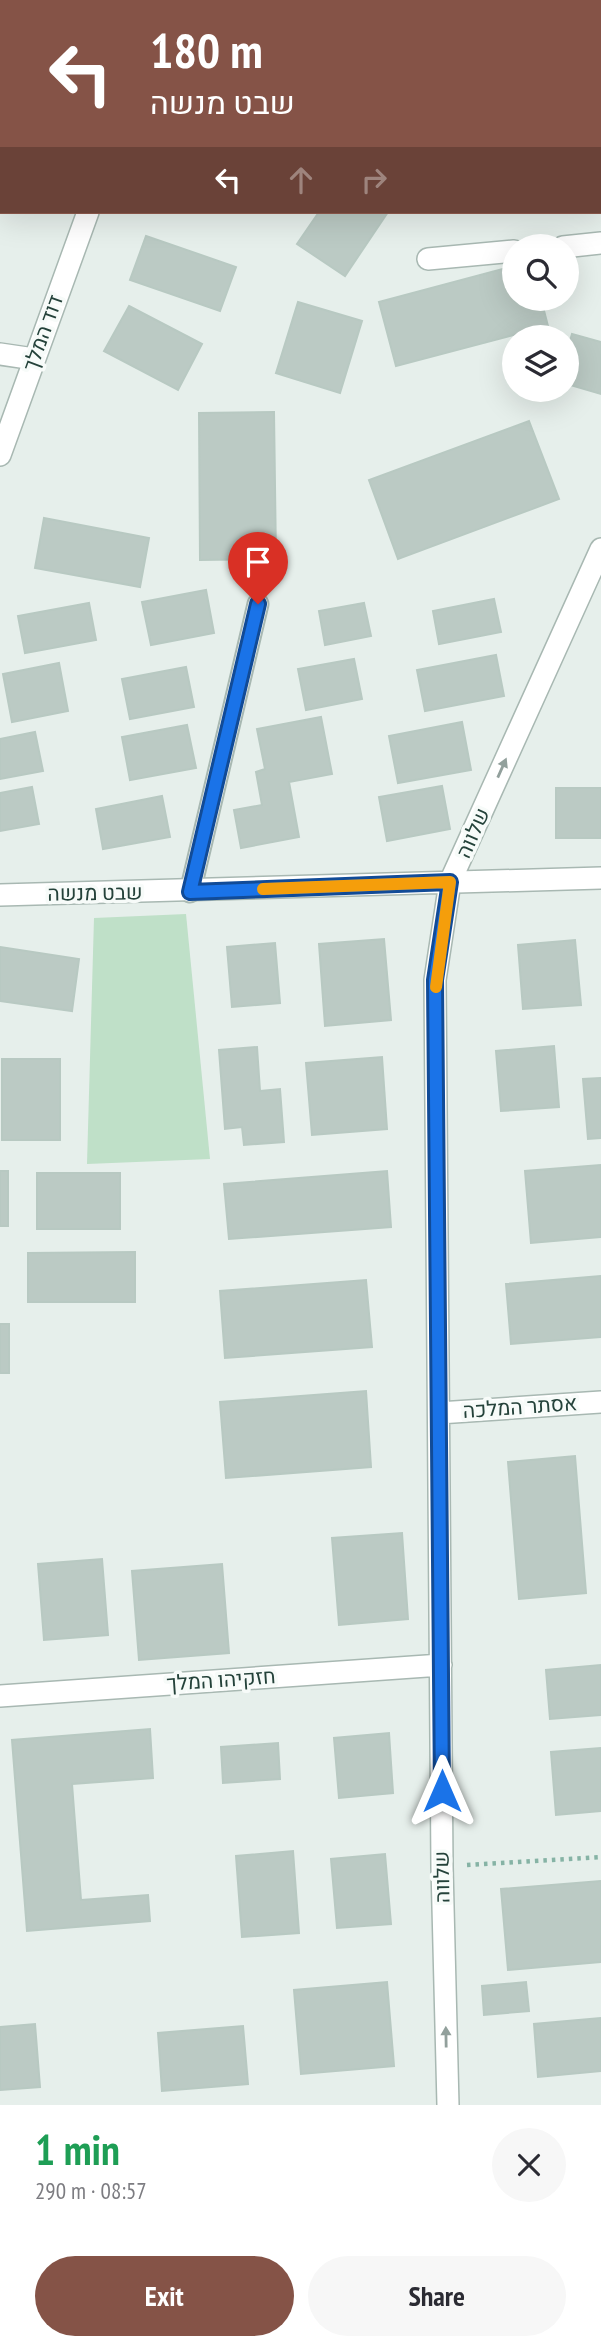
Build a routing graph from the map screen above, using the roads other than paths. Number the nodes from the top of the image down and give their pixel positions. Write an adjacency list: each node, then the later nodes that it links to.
1 (87, 214): 7 (street, דוד המלך)
2 (601, 243): 3 (street)
3 (579, 245)
4 (502, 252): 5 (street)
5 (428, 258)
6 (0, 354): 7 (street)
7 (34, 359): 8 (street, דוד המלך)
8 (0, 455)
9 (601, 549): 12 (street, שלווה, one-way to 9)
10 (258, 604): 13 (lane)
11 (601, 878): 12 (street, שבט מנשה)
12 (450, 882): 13 (street, שבט מנשה); 16 (street, שלווה)
13 (190, 892): 14 (street, שבט מנשה)
14 (0, 895)
15 (601, 1402): 16 (street, אסתר המלכה)
16 (439, 1413): 17 (street, שלווה)
17 (441, 1665): 18 (street, חזקיהו המלך); 19 (street, שלווה, one-way to 17)
18 (0, 1696)
19 (448, 2105)

